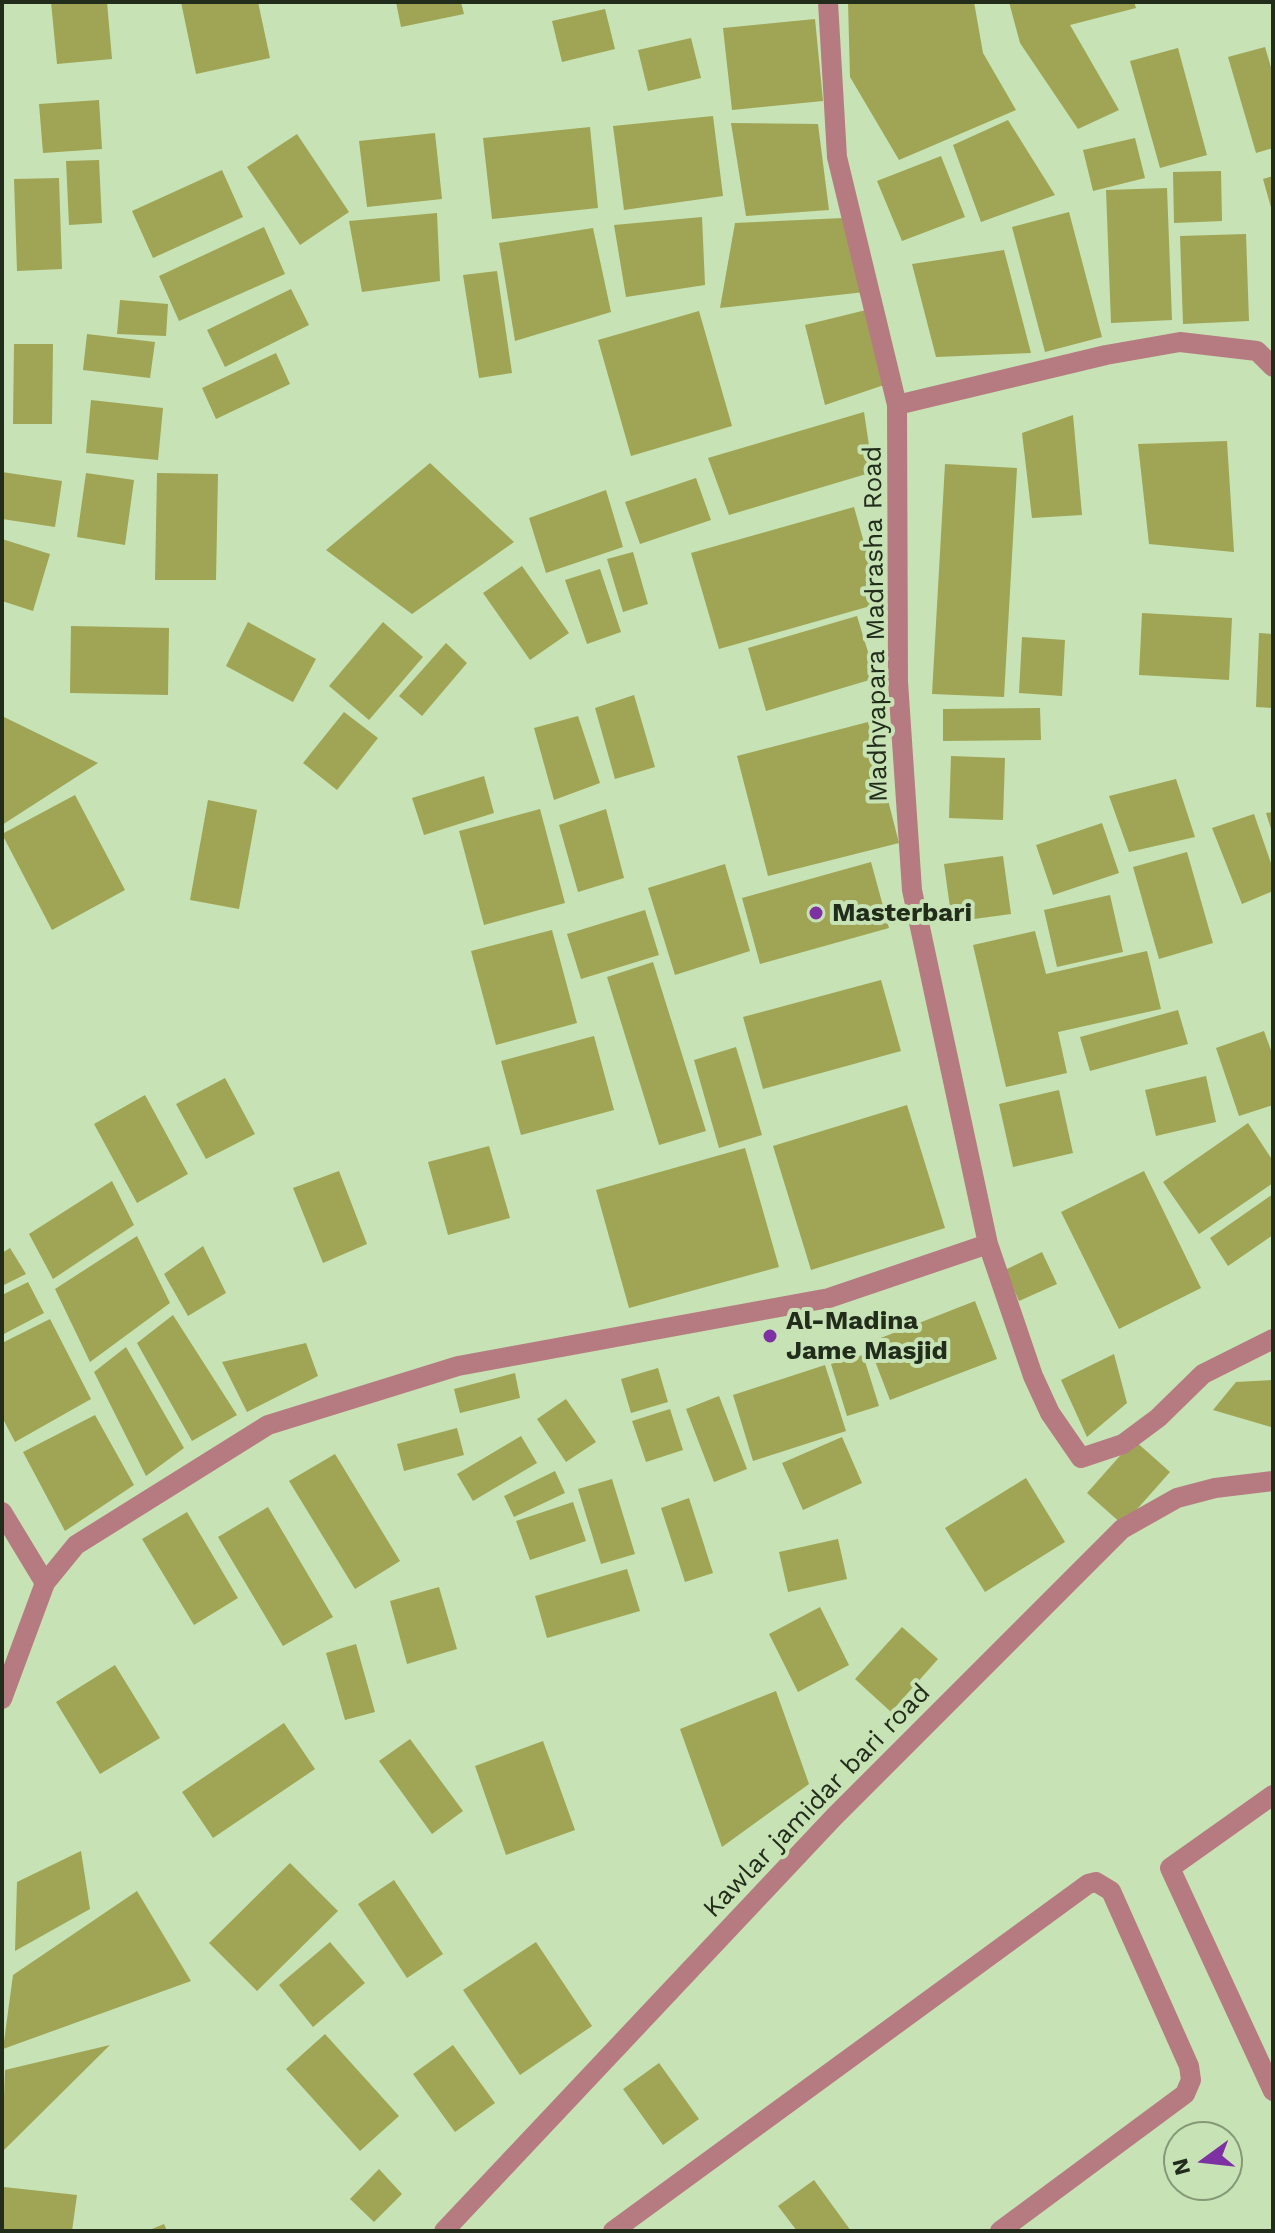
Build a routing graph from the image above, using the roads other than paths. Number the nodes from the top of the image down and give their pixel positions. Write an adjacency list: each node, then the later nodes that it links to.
1 (828, 2): 3 (street, Madhyapara Madrasha Road)
2 (1273, 367): 3 (street)
3 (897, 405): 4 (street, Madhyapara Madrasha Road)
4 (988, 1244): 5 (street, Madhyapara Madrasha Road); 8 (street)
5 (1273, 1339)
6 (1273, 1481): 12 (street, Kawlar jamidar bari road)
7 (2, 1512): 8 (street)
8 (45, 1583): 9 (street)
9 (2, 1699)
10 (1273, 1795): 11 (street)
11 (1273, 2091)
12 (444, 2231)
13 (613, 2231): 14 (street)
14 (1000, 2231)

